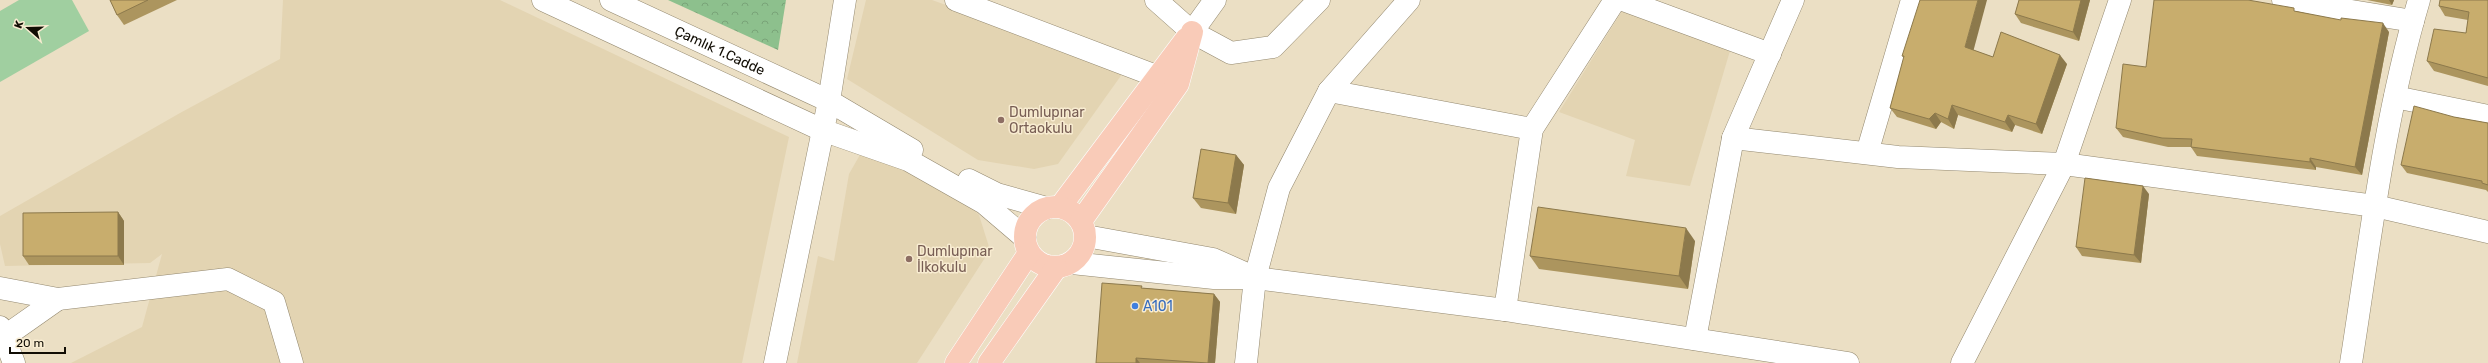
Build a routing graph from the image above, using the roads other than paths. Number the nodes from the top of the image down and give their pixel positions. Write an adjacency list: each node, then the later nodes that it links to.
1 (543, 0): 25 (street)
2 (611, 0): 22 (street, Çamlık 1.Cadde)
3 (845, 0): 22 (street)
4 (956, 0): 19 (street)
5 (1156, 0): 17 (street)
6 (1215, 0): 17 (street)
7 (1319, 0): 17 (street)
8 (1409, 0): 20 (street)
9 (1615, 0): 24 (street)
10 (1623, 0): 18 (street)
11 (1793, 0): 18 (street)
12 (1912, 0): 27 (street)
13 (2120, 0): 28 (street)
14 (2283, 0): 16 (street)
15 (2419, 0): 16 (street)
16 (2413, 21): 21 (street)
17 (1192, 32): 19 (main road); 31 (main road)
18 (1770, 54): 26 (street)
19 (1156, 76): 30 (main road)
20 (1329, 92): 24 (street); 35 (street)
21 (2395, 97): 23 (street); 29 (street)
22 (829, 101): 25 (street); 30 (street, Çamlık 1.Cadde)
23 (2488, 116)
24 (1532, 129): 38 (street)
25 (822, 130): 33 (street); 43 (street)
26 (1733, 138): 27 (street); 40 (street)
27 (1867, 153): 28 (street)
28 (2064, 164): 29 (street); 48 (street)
29 (2375, 206): 32 (street); 49 (street)
30 (1053, 207): 31 (main road); 33 (main road)
31 (1084, 228): 34 (main road); 35 (street)
32 (2488, 232)
33 (1027, 245): 34 (main road); 44 (main road)
34 (1064, 266): 35 (street); 45 (main road)
35 (1255, 278): 38 (street); 46 (street)
36 (0, 288): 37 (street)
37 (58, 299): 39 (street); 42 (street)
38 (1505, 310): 40 (street)
39 (2, 332): 41 (street)
40 (1695, 339): 47 (street)
41 (14, 363)
42 (292, 363)
43 (775, 363)
44 (956, 363)
45 (989, 363)
46 (1246, 363)
47 (1848, 363)
48 (1962, 363)
49 (2351, 363)

